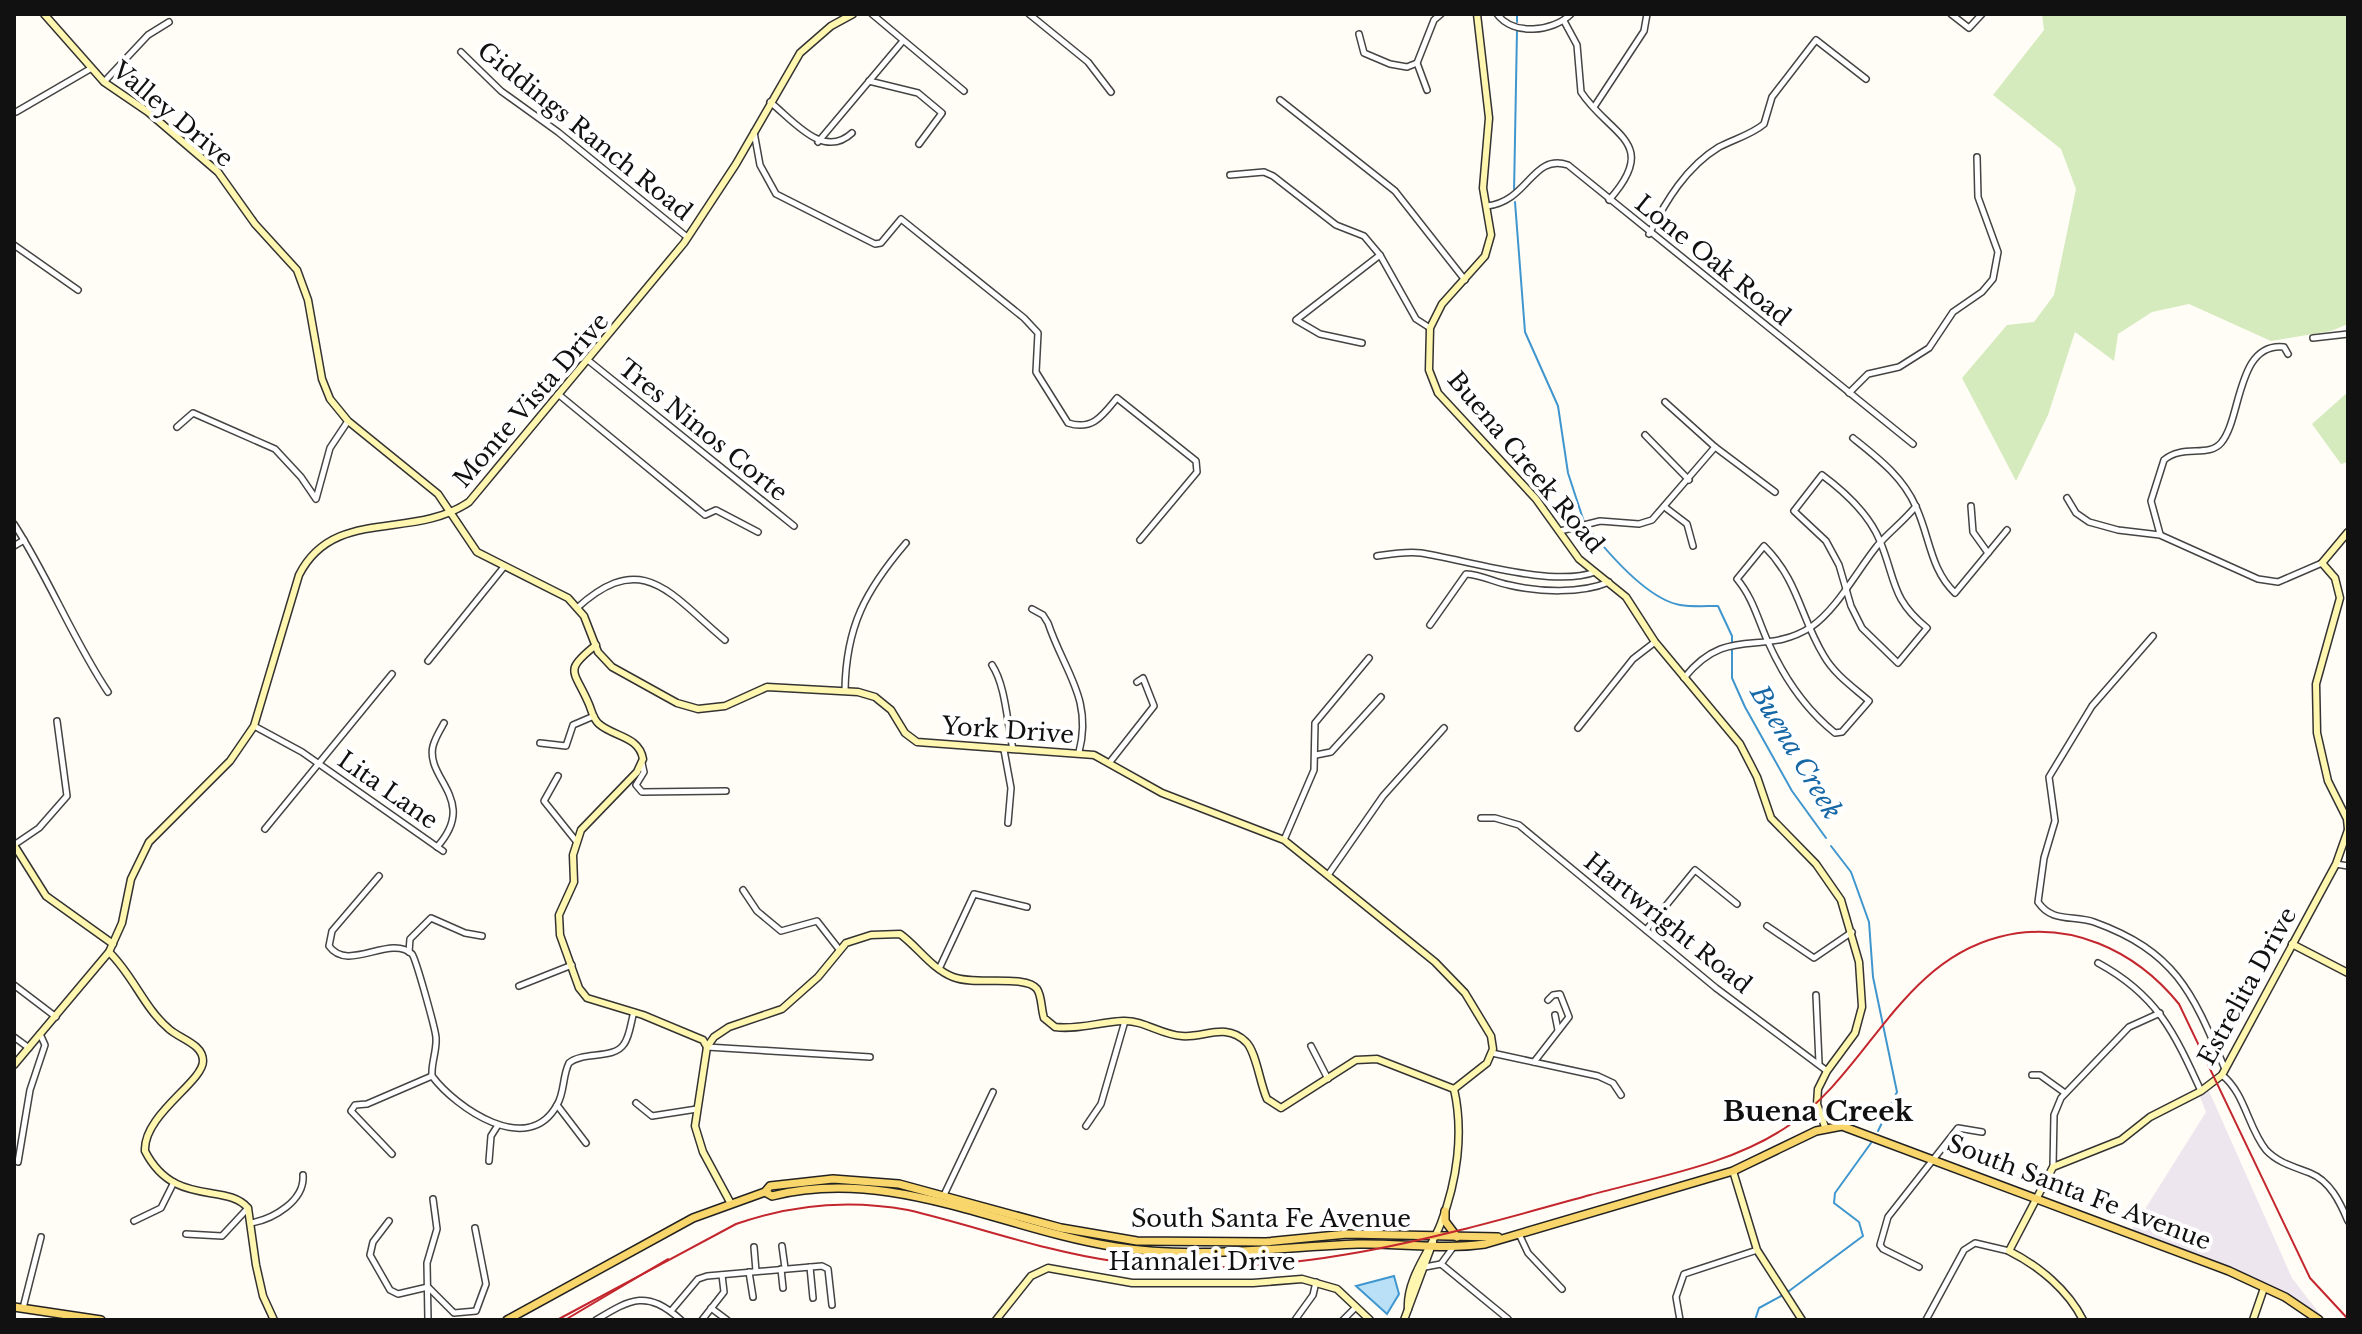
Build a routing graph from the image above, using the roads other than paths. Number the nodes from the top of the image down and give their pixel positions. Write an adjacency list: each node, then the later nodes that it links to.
1 (44, 14): 18 (street, Valley Drive)
2 (853, 14): 26 (street, Monte Vista Drive)
3 (872, 14): 15 (street)
4 (1029, 14): 24 (street)
5 (1441, 14): 17 (street)
6 (1477, 14): 36 (street)
7 (1497, 14): 12 (street)
8 (1571, 14): 12 (street)
9 (1647, 14): 27 (street)
10 (1951, 14): 11 (street)
11 (1982, 14)
12 (1564, 21): 27 (street)
13 (169, 22): 20 (street)
14 (1359, 34): 17 (street)
15 (902, 42): 21 (street); 23 (street)
16 (461, 52): 38 (street, Giddings Ranch Road)
17 (1417, 63): 22 (street)
18 (90, 69): 20 (street, Valley Drive); 28 (street)
19 (1866, 79): 37 (street)
20 (104, 82): 52 (street, Valley Drive)
21 (865, 84): 31 (street); 32 (street)
22 (1427, 90)
23 (964, 91)
24 (1111, 92)
25 (1280, 100): 41 (street)
26 (769, 101): 29 (street, Monte Vista Drive); 31 (street)
27 (1594, 107): 35 (street)
28 (16, 112)
29 (754, 131): 38 (street, Monte Vista Drive); 73 (street)
30 (852, 133): 31 (street)
31 (818, 142)
32 (919, 144)
33 (1977, 157): 49 (street)
34 (1230, 175): 40 (street)
35 (1609, 200): 36 (street, Lone Oak Road); 37 (street, Lone Oak Road)
36 (1487, 206): 41 (street)
37 (1649, 234): 49 (street, Lone Oak Road)
38 (687, 237): 48 (street, Monte Vista Drive)
39 (14, 245): 42 (street)
40 (1380, 255): 43 (street); 46 (street)
41 (1465, 280): 43 (street)
42 (78, 290)
43 (1430, 328): 68 (street, Buena Creek Road)
44 (2348, 334): 45 (street)
45 (2313, 338)
46 (1362, 343)
47 (2288, 354): 71 (street)
48 (589, 361): 50 (street, Monte Vista Drive); 66 (street, Tres Ninos Corte)
49 (1849, 393): 56 (street, Lone Oak Road)
50 (558, 394): 64 (street, Monte Vista Drive); 69 (street)
51 (1665, 402): 57 (street)
52 (348, 421): 53 (street); 64 (street, Valley Drive)
53 (177, 427)
54 (1645, 435): 58 (street)
55 (1853, 438): 61 (street)
56 (1913, 444)
57 (1715, 447): 58 (street); 59 (street)
58 (1689, 480): 63 (street)
59 (1775, 492)
60 (2067, 498): 71 (street)
61 (1916, 506): 74 (street); 78 (street)
62 (1971, 506): 78 (street)
63 (1666, 508): 68 (street); 77 (street)
64 (452, 513): 81 (street, York Drive); 106 (street, Monte Vista Drive)
65 (14, 524): 72 (street)
66 (794, 526)
67 (2007, 530): 78 (street)
68 (1560, 531): 82 (street, Buena Creek Road)
69 (758, 532)
70 (2348, 532): 80 (street)
71 (2160, 535): 80 (street)
72 (24, 540): 76 (street); 101 (street)
73 (1140, 540)
74 (1881, 542): 84 (street); 84 (street); 84 (street)
75 (906, 543): 100 (street)
76 (14, 546)
77 (1693, 546)
78 (1988, 553)
79 (1377, 556): 82 (street, Buena Creek Road)
80 (2322, 563): 122 (street, Estrelita Drive)
81 (503, 568): 85 (street, York Drive); 95 (street)
82 (1595, 572): 83 (street, Buena Creek Road)
83 (1610, 582): 87 (street); 92 (street, Buena Creek Road)
84 (1846, 586): 88 (street)
85 (577, 608): 90 (street); 93 (street, York Drive)
86 (1032, 609): 112 (street)
87 (1430, 625)
88 (1811, 626): 91 (street); 91 (street); 91 (street)
89 (2153, 636): 167 (street)
90 (725, 640)
91 (1767, 641): 98 (street)
92 (1655, 642): 98 (street, Buena Creek Road); 108 (street)
93 (596, 645): 100 (street, York Drive); 103 (street)
94 (1369, 658): 113 (street)
95 (428, 661)
96 (992, 665): 111 (street)
97 (392, 674): 115 (street)
98 (1684, 678): 135 (street, Buena Creek Road)
99 (1137, 682): 114 (street)
100 (845, 690): 110 (street, York Drive)
101 (108, 692)
102 (1381, 697): 113 (street)
103 (594, 716): 109 (street); 116 (street)
104 (57, 721): 125 (street)
105 (444, 723): 115 (street, Lita Lane)
106 (254, 726): 115 (street, Lita Lane); 137 (street, Monte Vista Drive)
107 (1444, 728): 128 (street)
108 (1578, 728)
109 (540, 743)
110 (1004, 750): 111 (street, York Drive); 120 (street)
111 (1014, 750): 112 (street, York Drive)
112 (1079, 752): 114 (street, York Drive)
113 (1316, 755): 123 (street)
114 (1110, 762): 123 (street, York Drive)
115 (317, 763): 121 (street, Lita Lane)
116 (642, 763): 118 (street); 124 (street)
117 (558, 776): 124 (street)
118 (726, 791)
119 (1481, 818): 134 (street, Hartwright Road)
120 (1008, 823)
121 (265, 829)
122 (2348, 830): 126 (street, Estrelita Drive)
123 (1284, 840): 128 (street, York Drive)
124 (576, 841): 143 (street)
125 (14, 845): 137 (street)
126 (2336, 864): 127 (street); 138 (street, Estrelita Drive)
127 (2348, 866)
128 (1328, 875): 161 (street, York Drive)
129 (379, 876): 141 (street)
130 (743, 890): 139 (street)
131 (1737, 904): 134 (street)
132 (1027, 907): 144 (street)
133 (1767, 926): 135 (street)
134 (1646, 930): 164 (street, Hartwright Road)
135 (1853, 931): 166 (street, Buena Creek Road)
136 (482, 936): 141 (street)
137 (113, 944): 140 (street, Monte Vista Drive)
138 (2292, 944): 145 (street); 167 (street, Estrelita Drive)
139 (838, 948): 144 (street); 159 (street)
140 (109, 952): 153 (street, Monte Vista Drive); 191 (street)
141 (409, 952): 169 (street)
142 (2098, 963): 151 (street)
143 (573, 964): 147 (street); 150 (street)
144 (939, 969): 154 (street)
145 (2348, 973)
146 (14, 985): 153 (street)
147 (519, 986)
148 (1816, 995): 164 (street)
149 (1548, 1000): 155 (street)
150 (634, 1012): 159 (street); 177 (street)
151 (2160, 1013): 172 (street); 174 (street)
152 (1555, 1015): 155 (street)
153 (56, 1017): 156 (street, Monte Vista Drive)
154 (1125, 1021): 170 (street); 180 (street)
155 (1558, 1032): 163 (street)
156 (40, 1034): 160 (street, Monte Vista Drive); 187 (street)
157 (14, 1037): 160 (street)
158 (1311, 1046): 170 (street)
159 (707, 1047): 162 (street); 178 (street)
160 (29, 1048): 165 (street, Monte Vista Drive)
161 (1492, 1053): 163 (street); 171 (street)
162 (870, 1057)
163 (1534, 1062): 175 (street)
164 (1819, 1064): 166 (street, Hartwright Road)
165 (14, 1065)
166 (1827, 1071): 181 (street, Buena Creek Road)
167 (2224, 1072): 172 (street, Estrelita Drive); 201 (street)
168 (2032, 1075): 174 (street)
169 (432, 1076): 179 (street); 184 (street)
170 (1328, 1079): 171 (street)
171 (1454, 1089): 198 (street)
172 (2201, 1091): 188 (street, Estrelita Drive)
173 (993, 1092): 193 (street)
174 (2065, 1093): 188 (street)
175 (1621, 1095)
176 (636, 1103): 178 (street)
177 (557, 1105): 179 (street); 183 (street)
178 (697, 1109): 196 (street)
179 (498, 1125): 186 (street)
180 (1086, 1126)
181 (1825, 1127): 185 (main road, South Santa Fe Avenue); 189 (main road, South Santa Fe Avenue)
182 (1982, 1132): 185 (street)
183 (586, 1143)
184 (392, 1154)
185 (1934, 1158): 194 (main road, South Santa Fe Avenue); 218 (street)
186 (489, 1161)
187 (18, 1162)
188 (2053, 1167): 194 (street)
189 (1733, 1171): 204 (main road, South Santa Fe Avenue); 213 (street)
190 (303, 1175): 202 (street)
191 (174, 1182): 197 (street); 199 (street)
192 (765, 1192): 193 (main road, South Santa Fe Avenue); 196 (main road, South Santa Fe Avenue); 209 (main road, South Santa Fe Avenue)
193 (944, 1195): 209 (main road, South Santa Fe Avenue)
194 (2035, 1196): 214 (street); 225 (main road, South Santa Fe Avenue)
195 (433, 1199): 223 (street)
196 (730, 1202): 239 (main road, South Santa Fe Avenue)
197 (248, 1208): 202 (street); 205 (street)
198 (1445, 1211): 207 (main road); 209 (street)
199 (134, 1221)
200 (389, 1221): 223 (street)
201 (2348, 1221)
202 (251, 1223): 237 (street)
203 (475, 1228): 223 (street)
204 (1518, 1233): 208 (main road, South Santa Fe Avenue); 226 (street)
205 (186, 1234)
206 (41, 1237): 231 (street)
207 (1457, 1237): 208 (main road, South Santa Fe Avenue); 209 (main road, South Santa Fe Avenue)
208 (1500, 1237): 211 (main road, South Santa Fe Avenue)
209 (1431, 1244): 211 (main road, South Santa Fe Avenue); 217 (street); 233 (street)
210 (782, 1246): 219 (street)
211 (1454, 1246): 215 (street)
212 (754, 1247): 220 (street)
213 (1757, 1250): 249 (street); 250 (street)
214 (2009, 1251): 251 (street); 252 (street)
215 (1441, 1264): 217 (street); 235 (street)
216 (810, 1267): 219 (street); 228 (street); 229 (street)
217 (1425, 1267): 233 (street)
218 (1919, 1267)
219 (783, 1269): 220 (street); 224 (street)
220 (753, 1272): 221 (street); 227 (street)
221 (722, 1275): 232 (street); 234 (street)
222 (1317, 1281): 230 (street, Hannalei Drive); 244 (street, Hannalei Drive); 245 (street)
223 (428, 1287): 238 (street)
224 (783, 1288)
225 (2264, 1288): 253 (street); 254 (main road, South Santa Fe Avenue)
226 (1562, 1289)
227 (753, 1297)
228 (813, 1298)
229 (832, 1305)
230 (1357, 1306): 246 (street); 247 (street, Hannalei Drive)
231 (18, 1307): 236 (main road)
232 (711, 1308): 242 (street); 243 (street)
233 (1408, 1309): 248 (street)
234 (671, 1311): 240 (street); 241 (street)
235 (1508, 1319)
236 (101, 1320)
237 (274, 1320)
238 (428, 1320)
239 (507, 1320)
240 (597, 1320)
241 (681, 1320)
242 (702, 1320)
243 (727, 1320)
244 (996, 1320)
245 (1295, 1320)
246 (1343, 1320)
247 (1370, 1320)
248 (1404, 1320)
249 (1680, 1320)
250 (1802, 1320)
251 (1926, 1320)
252 (2083, 1320)
253 (2253, 1320)
254 (2319, 1320)

